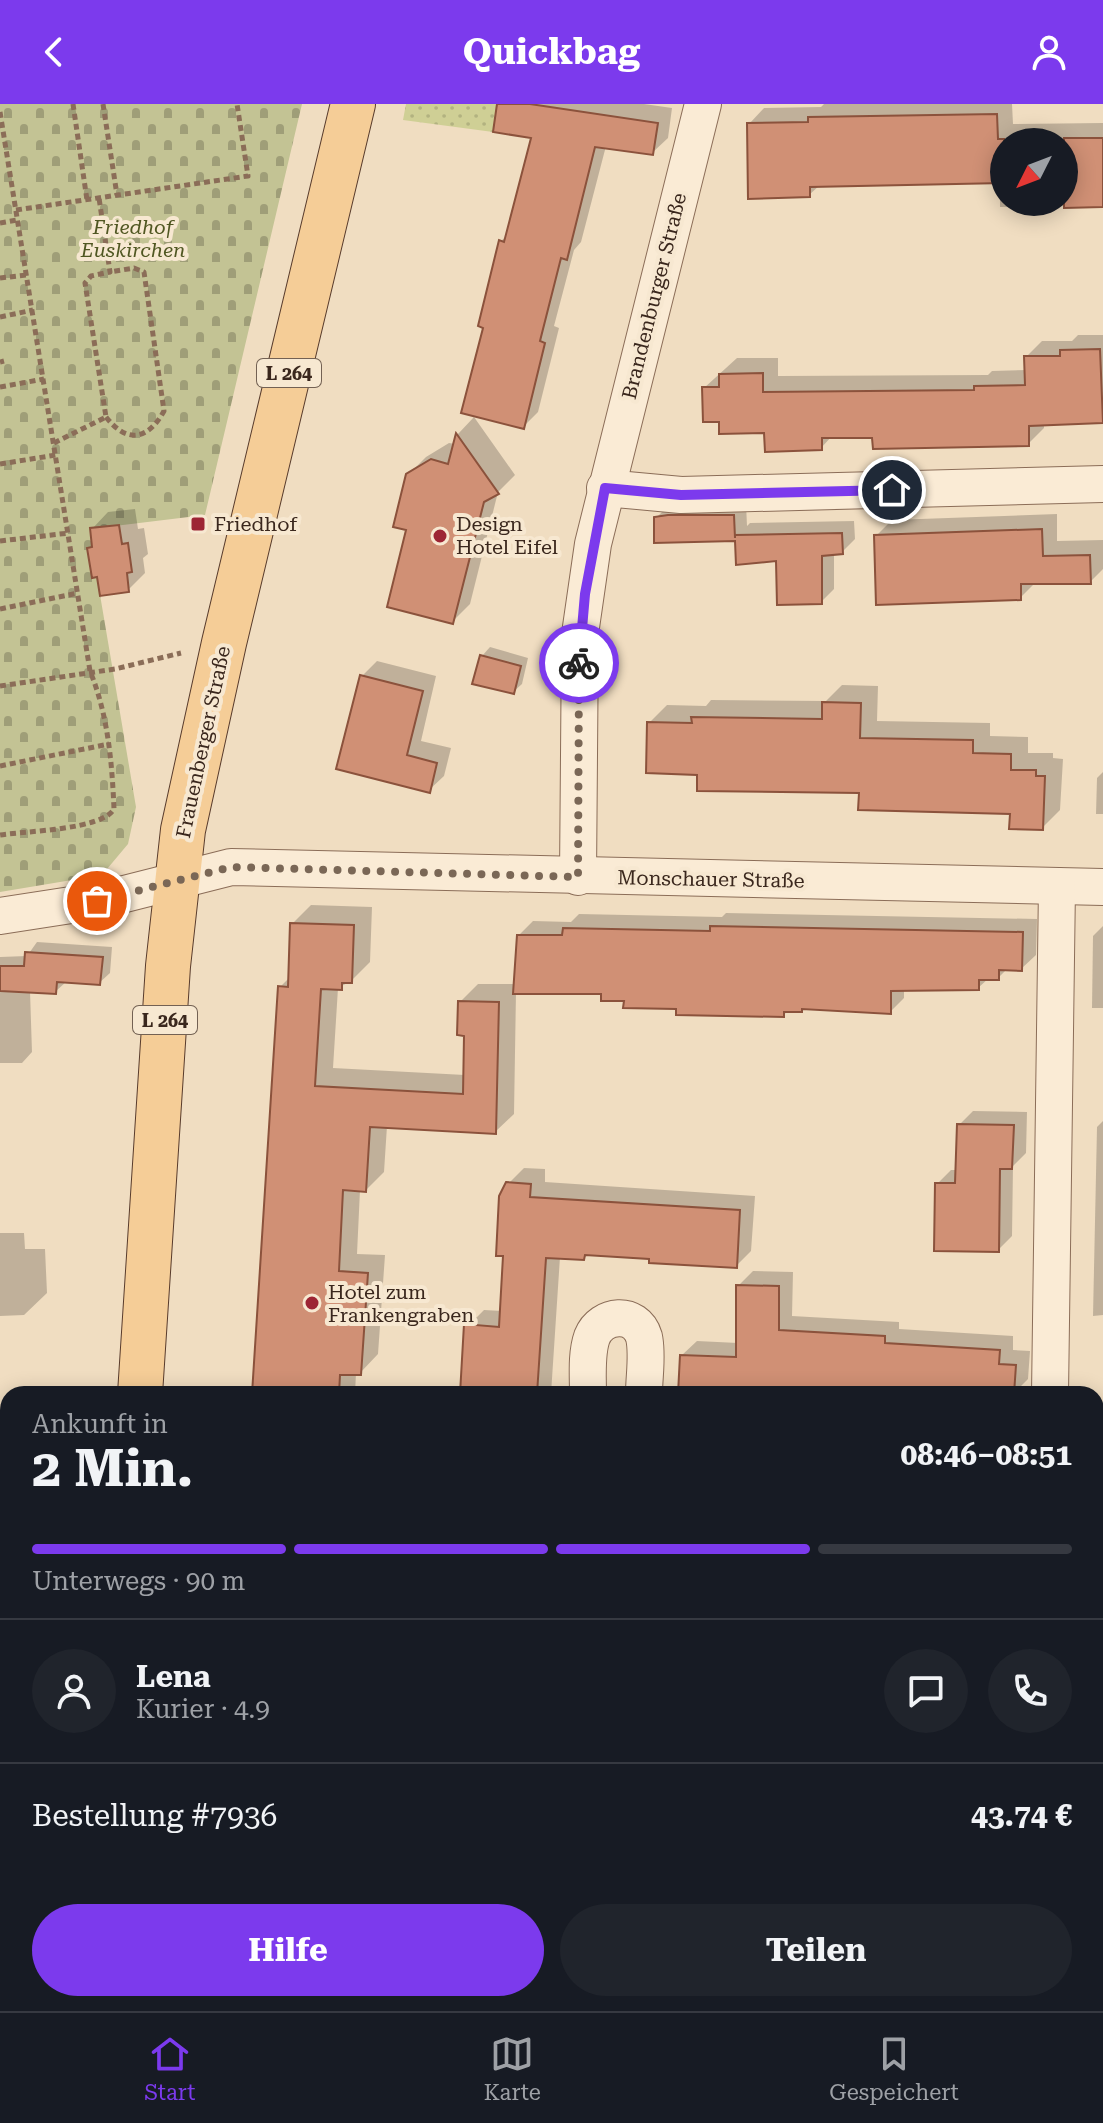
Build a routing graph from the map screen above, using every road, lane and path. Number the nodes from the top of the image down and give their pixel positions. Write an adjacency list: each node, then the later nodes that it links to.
1 (73, 104): 10 (path)
2 (103, 104): 8 (path)
3 (237, 104): 8 (path)
4 (353, 104): 31 (main road, Frauenberger Straße / L 264)
5 (703, 104): 26 (street, Brandenburger Straße)
6 (0, 112): 7 (path)
7 (2, 139): 11 (path)
8 (117, 195): 9 (path)
9 (99, 198): 10 (path); 14 (path)
10 (87, 200): 11 (path)
11 (16, 210): 12 (path)
12 (17, 220): 13 (path); 15 (path)
13 (0, 223)
14 (110, 272): 21 (path); 21 (path)
15 (27, 275): 16 (path); 17 (path)
16 (0, 278)
17 (33, 310): 18 (path); 19 (path)
18 (0, 317)
19 (44, 379): 20 (path); 22 (path)
20 (0, 387)
21 (106, 417): 22 (path)
22 (54, 443): 23 (path)
23 (56, 455): 24 (path); 27 (path)
24 (0, 464)
25 (1103, 484): 26 (street)
26 (605, 488): 37 (street, Brandenburger Straße)
27 (69, 533): 28 (path); 29 (path)
28 (0, 541)
29 (78, 593): 30 (path); 32 (path)
30 (0, 609)
31 (224, 643): 32 (path); 38 (main road, Frauenberger Straße / L 264)
32 (90, 671): 33 (path); 34 (path)
33 (0, 686)
34 (109, 744): 35 (path); 36 (path)
35 (0, 766)
36 (0, 835)
37 (578, 877): 38 (street, Monschauer Straße); 39 (street, Monschauer Straße)
38 (176, 881): 41 (street, Monschauer Straße); 42 (main road, Frauenberger Straße / L 264)
39 (1057, 886): 40 (street, Monschauer Straße); 45 (street)
40 (1103, 887)
41 (0, 916)
42 (141, 1386)
43 (588, 1386): 44 (street)
44 (644, 1386)
45 (1050, 1386)

